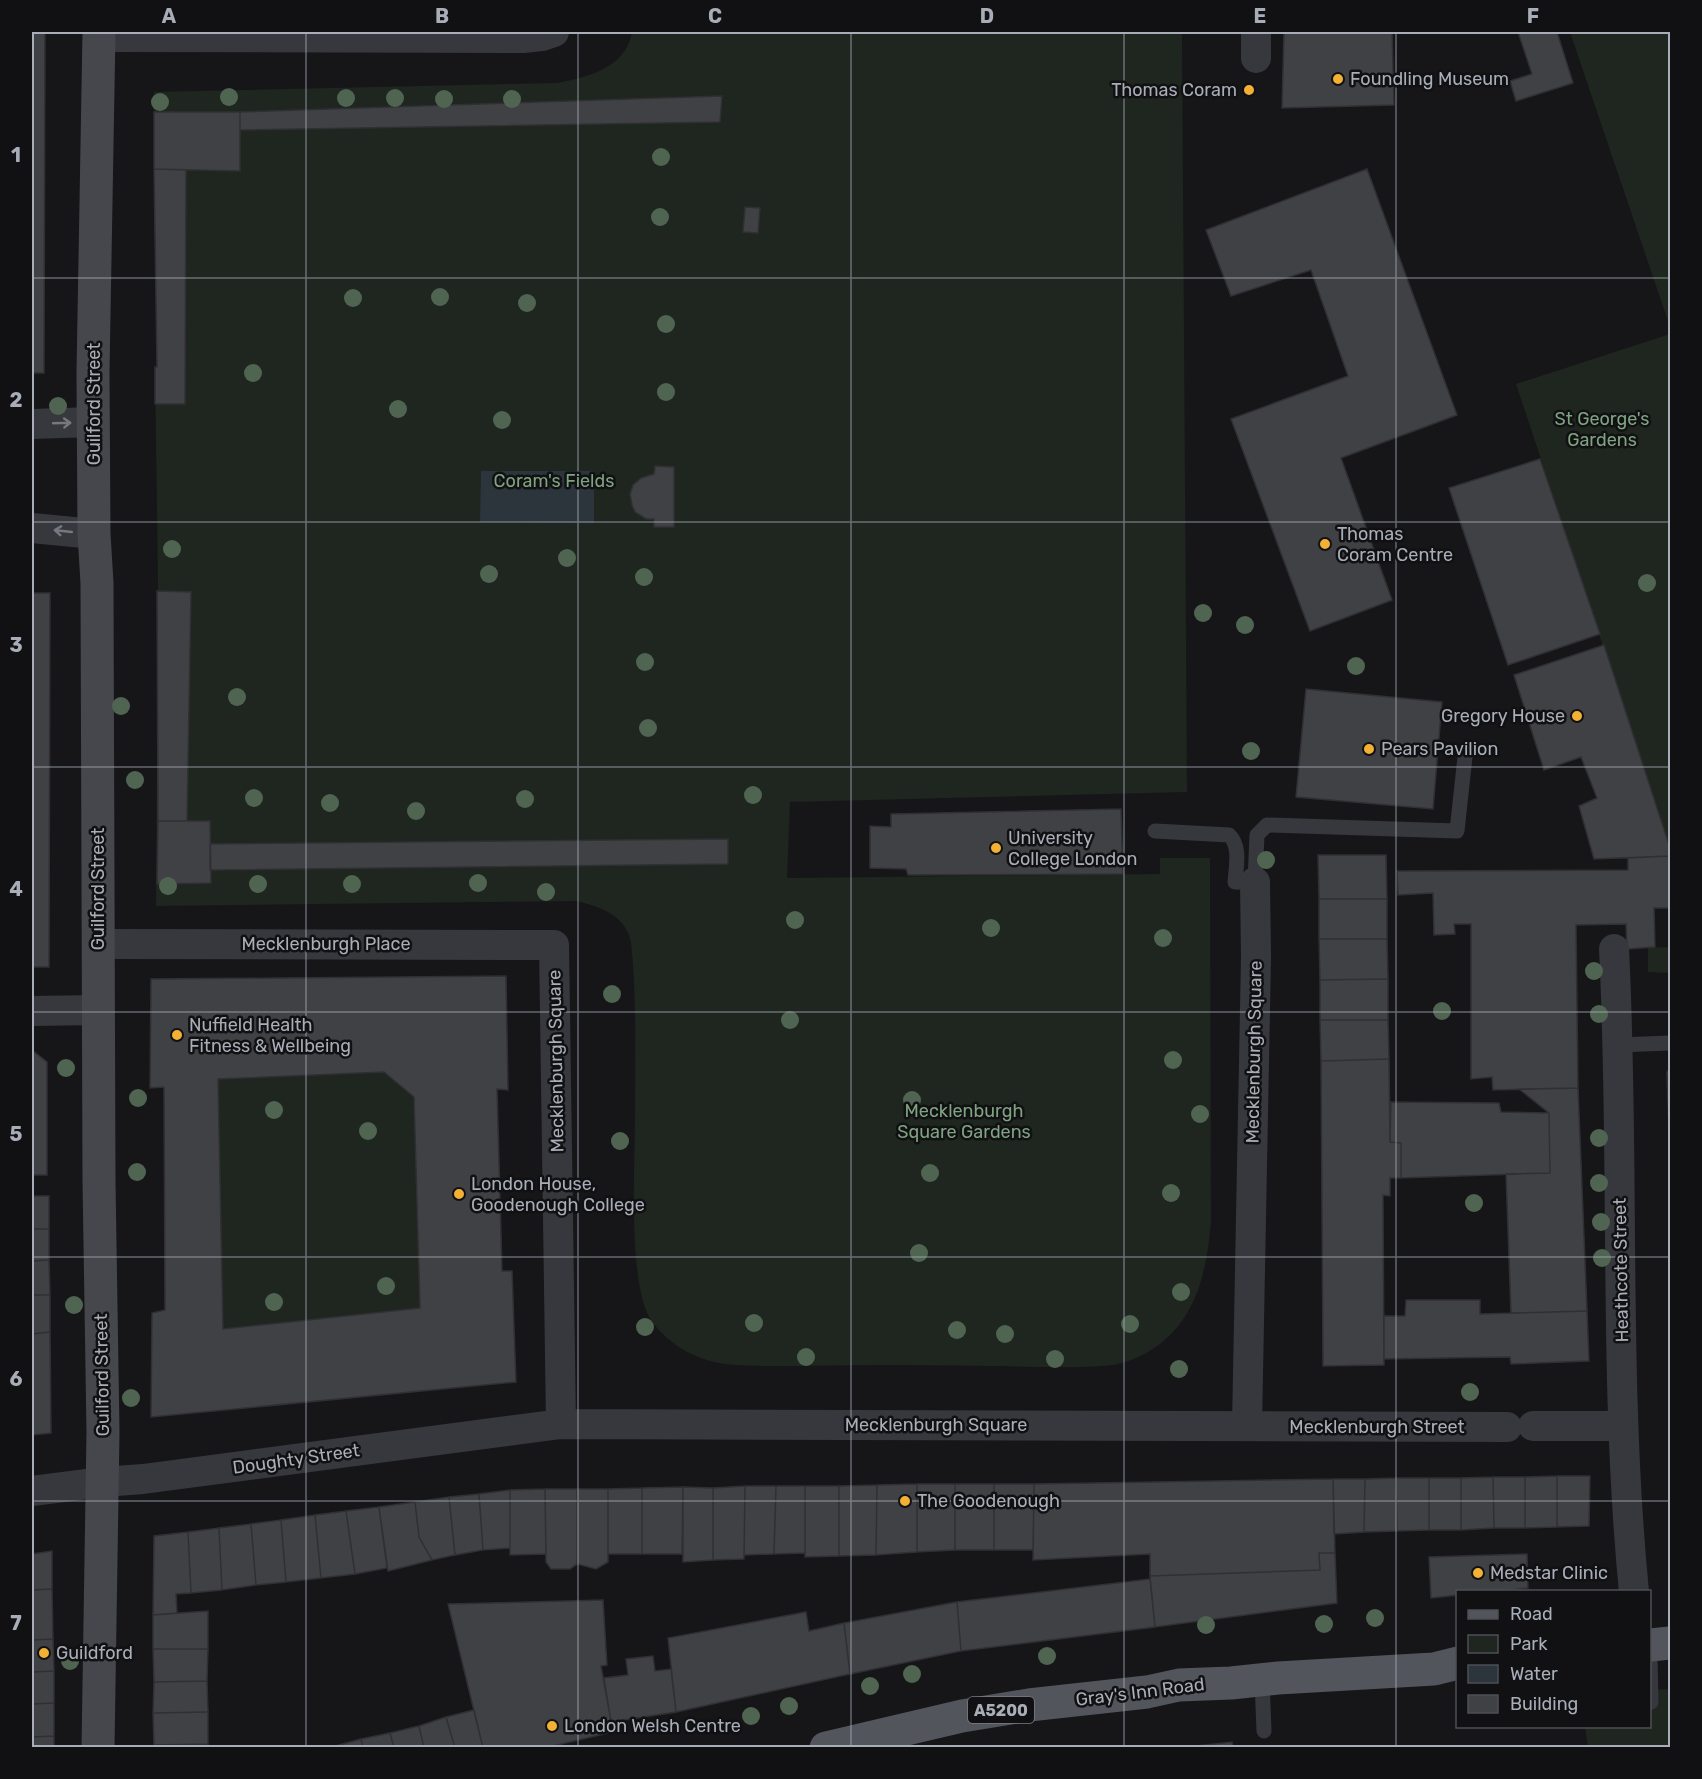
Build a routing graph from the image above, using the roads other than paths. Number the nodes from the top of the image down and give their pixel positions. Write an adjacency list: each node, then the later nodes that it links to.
1 (554, 32): 2 (street)
2 (99, 34): 3 (main road, Guilford Street)
3 (93, 422): 4 (street, one-way to 3); 6 (main road, Guilford Street)
4 (32, 424)
5 (32, 528): 6 (street, one-way to 5)
6 (94, 534): 10 (main road, Guilford Street)
7 (1465, 757): 9 (lane)
8 (1155, 831): 9 (lane)
9 (1256, 882): 18 (street, Mecklenburgh Square)
10 (98, 944): 11 (street, Mecklenburgh Place); 13 (main road, Guilford Street)
11 (554, 945): 17 (street, Mecklenburgh Square)
12 (1614, 949): 16 (street, Heathcote Street)
13 (98, 1010): 14 (street); 20 (main road, Guilford Street)
14 (32, 1011)
15 (1671, 1043): 16 (lane)
16 (1618, 1045): 19 (street, Heathcote Street)
17 (561, 1424): 18 (street, Mecklenburgh Square); 20 (street, Doughty Street)
18 (1246, 1426): 19 (street, Mecklenburgh Street)
19 (1623, 1426): 22 (street, Heathcote Street)
20 (103, 1482): 21 (street, Doughty Street); 28 (main road, Guilford Street)
21 (32, 1491)
22 (1634, 1590)
23 (1671, 1643): 24 (main road)
24 (1651, 1645)
25 (1456, 1663): 26 (main road, Gray's Inn Road / A5200)
26 (1262, 1680): 27 (lane); 29 (main road, Gray's Inn Road / A5200)
27 (1264, 1731)
28 (98, 1748)
29 (826, 1748)

